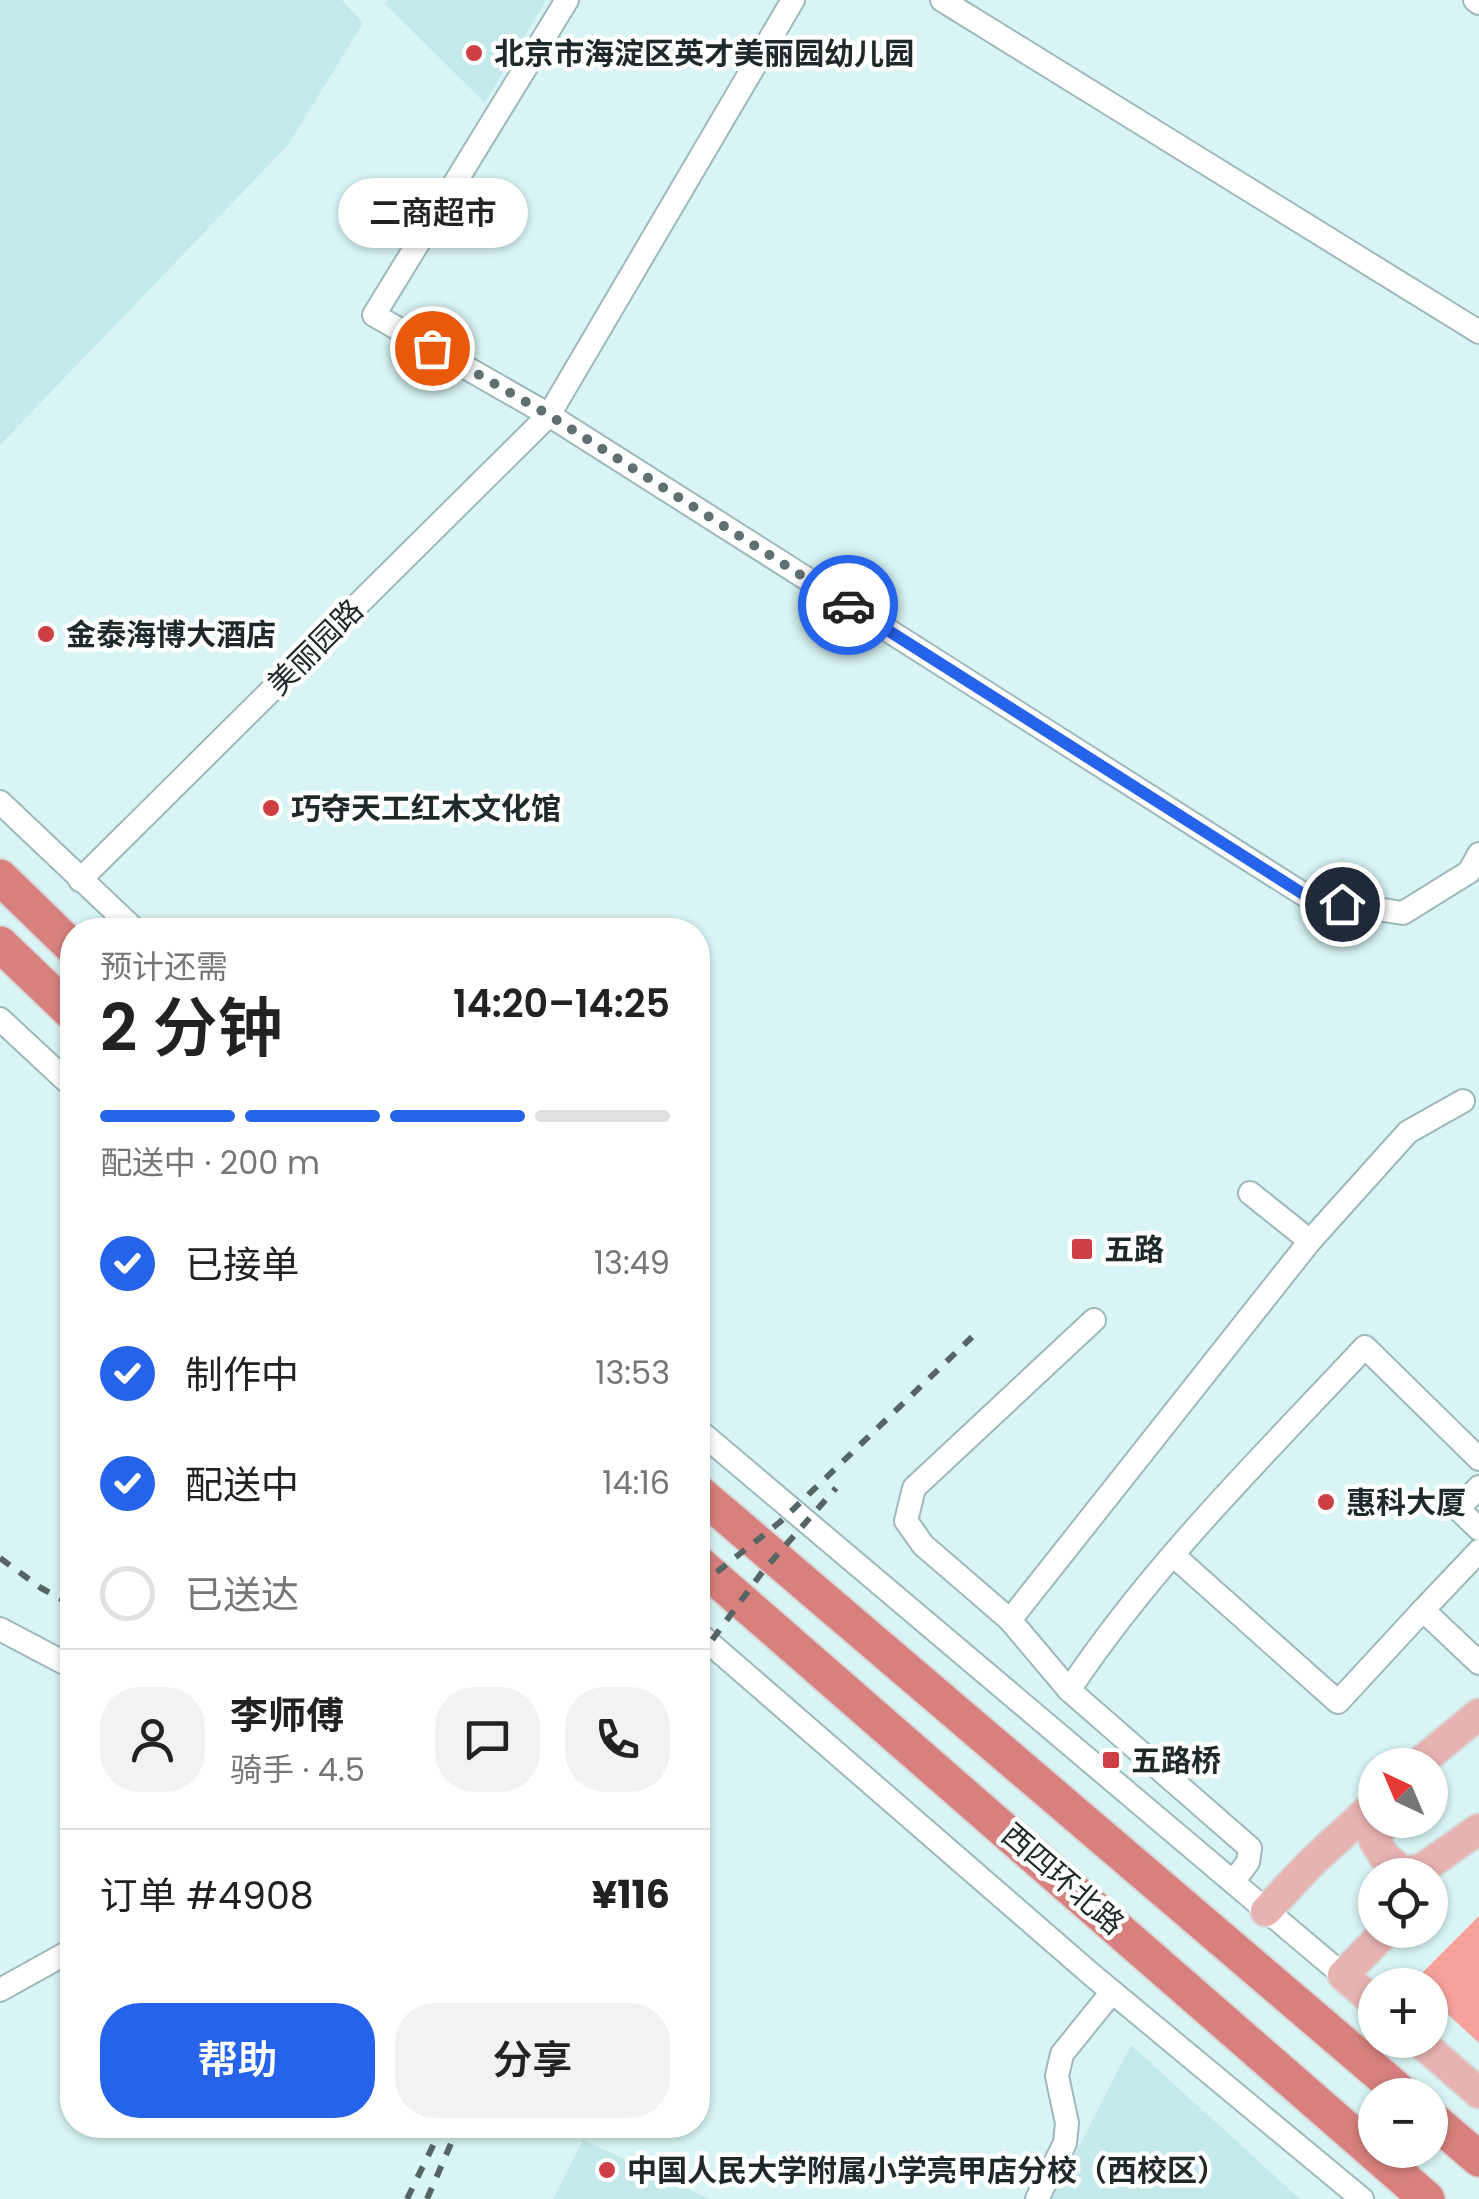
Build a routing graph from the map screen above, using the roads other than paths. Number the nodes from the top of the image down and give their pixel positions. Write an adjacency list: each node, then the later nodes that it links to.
1 (567, 0): 5 (street)
2 (793, 0): 5 (street, 美丽园路)
3 (942, 0): 4 (street)
4 (1479, 332)
5 (549, 415): 7 (street); 9 (street, 美丽园路)
6 (0, 802): 9 (street)
7 (1479, 854)
8 (0, 877): 11 (highway)
9 (80, 880): 10 (street)
10 (122, 918)
11 (60, 935)
12 (0, 944): 13 (highway)
13 (60, 1002)
14 (0, 1019): 15 (street)
15 (60, 1075)
16 (1464, 1101): 18 (street)
17 (1250, 1194): 18 (street)
18 (1310, 1241): 29 (street)
19 (1094, 1320): 29 (street)
20 (710, 1440): 42 (street)
21 (1479, 1459): 26 (street)
22 (1479, 1488): 24 (street)
23 (710, 1502): 51 (highway, 西四环北路)
24 (1479, 1529)
25 (1479, 1551): 28 (street)
26 (1172, 1554): 28 (street); 34 (street)
27 (710, 1572): 57 (highway, 西四环北路)
28 (1423, 1610): 33 (street)
29 (1010, 1620): 34 (street)
30 (0, 1629): 32 (street)
31 (710, 1643): 49 (street, 西四环北路)
32 (60, 1661)
33 (1479, 1662)
34 (1069, 1690): 42 (street)
35 (1479, 1716): 36 (main road); 37 (main road)
36 (1439, 1748)
37 (1448, 1751)
38 (1358, 1820): 43 (main road)
39 (1479, 1832): 40 (main road); 41 (main road)
40 (1375, 1838)
41 (1448, 1866)
42 (1233, 1882): 43 (street)
43 (1266, 1911): 46 (street)
44 (1369, 1948): 46 (main road)
45 (60, 1957): 48 (street)
46 (1343, 1975): 47 (main road)
47 (1358, 1988)
48 (0, 1990)
49 (1112, 1992): 55 (street); 56 (street, 西四环北路)
50 (1439, 2058): 52 (main road)
51 (1384, 2078)
52 (1479, 2093)
53 (1448, 2132): 54 (highway)
54 (1479, 2158)
55 (1036, 2199)
56 (1362, 2199)
57 (1426, 2199)

